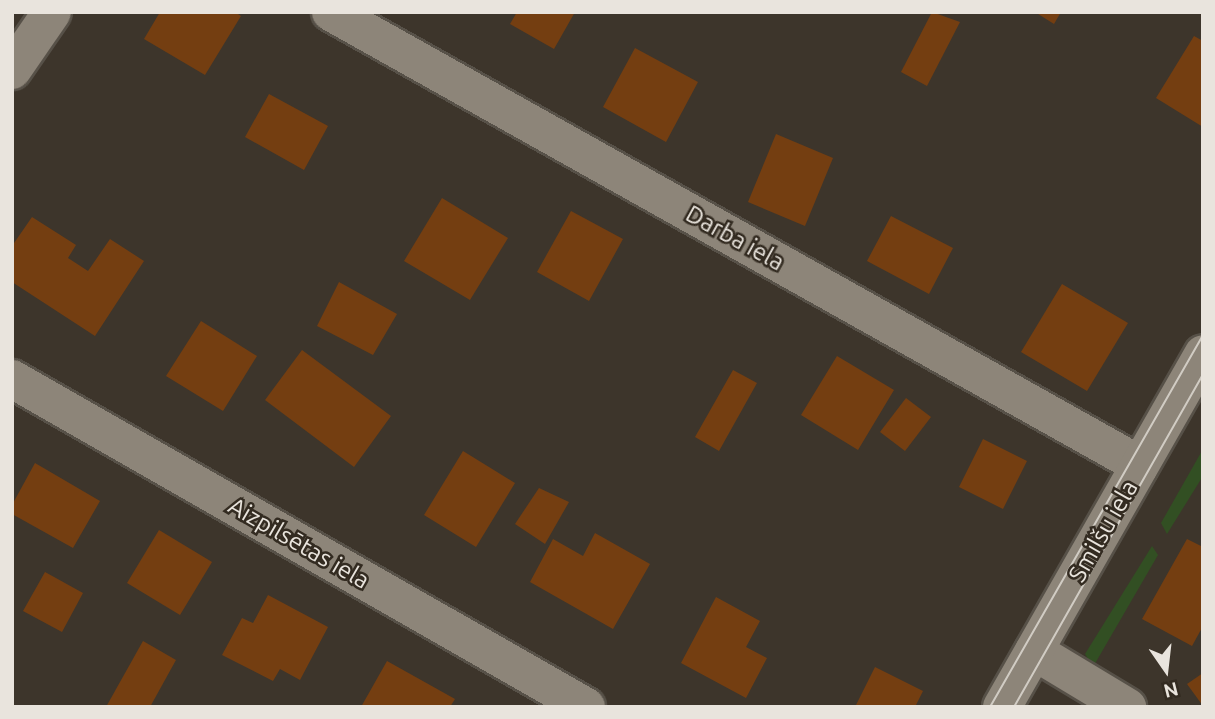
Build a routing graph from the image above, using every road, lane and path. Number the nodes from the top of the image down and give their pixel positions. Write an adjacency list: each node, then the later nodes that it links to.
1 (52, 12): 3 (street)
2 (331, 12): 6 (street, Darba iela)
3 (12, 70)
4 (1203, 354): 6 (street, Smilšu iela)
5 (12, 379): 8 (street, Aizpilsētas iela)
6 (1140, 465): 7 (street, Smilšu iela)
7 (1034, 651): 9 (street, Smilšu iela); 10 (street)
8 (586, 707)
9 (1002, 707)
10 (1127, 707)

